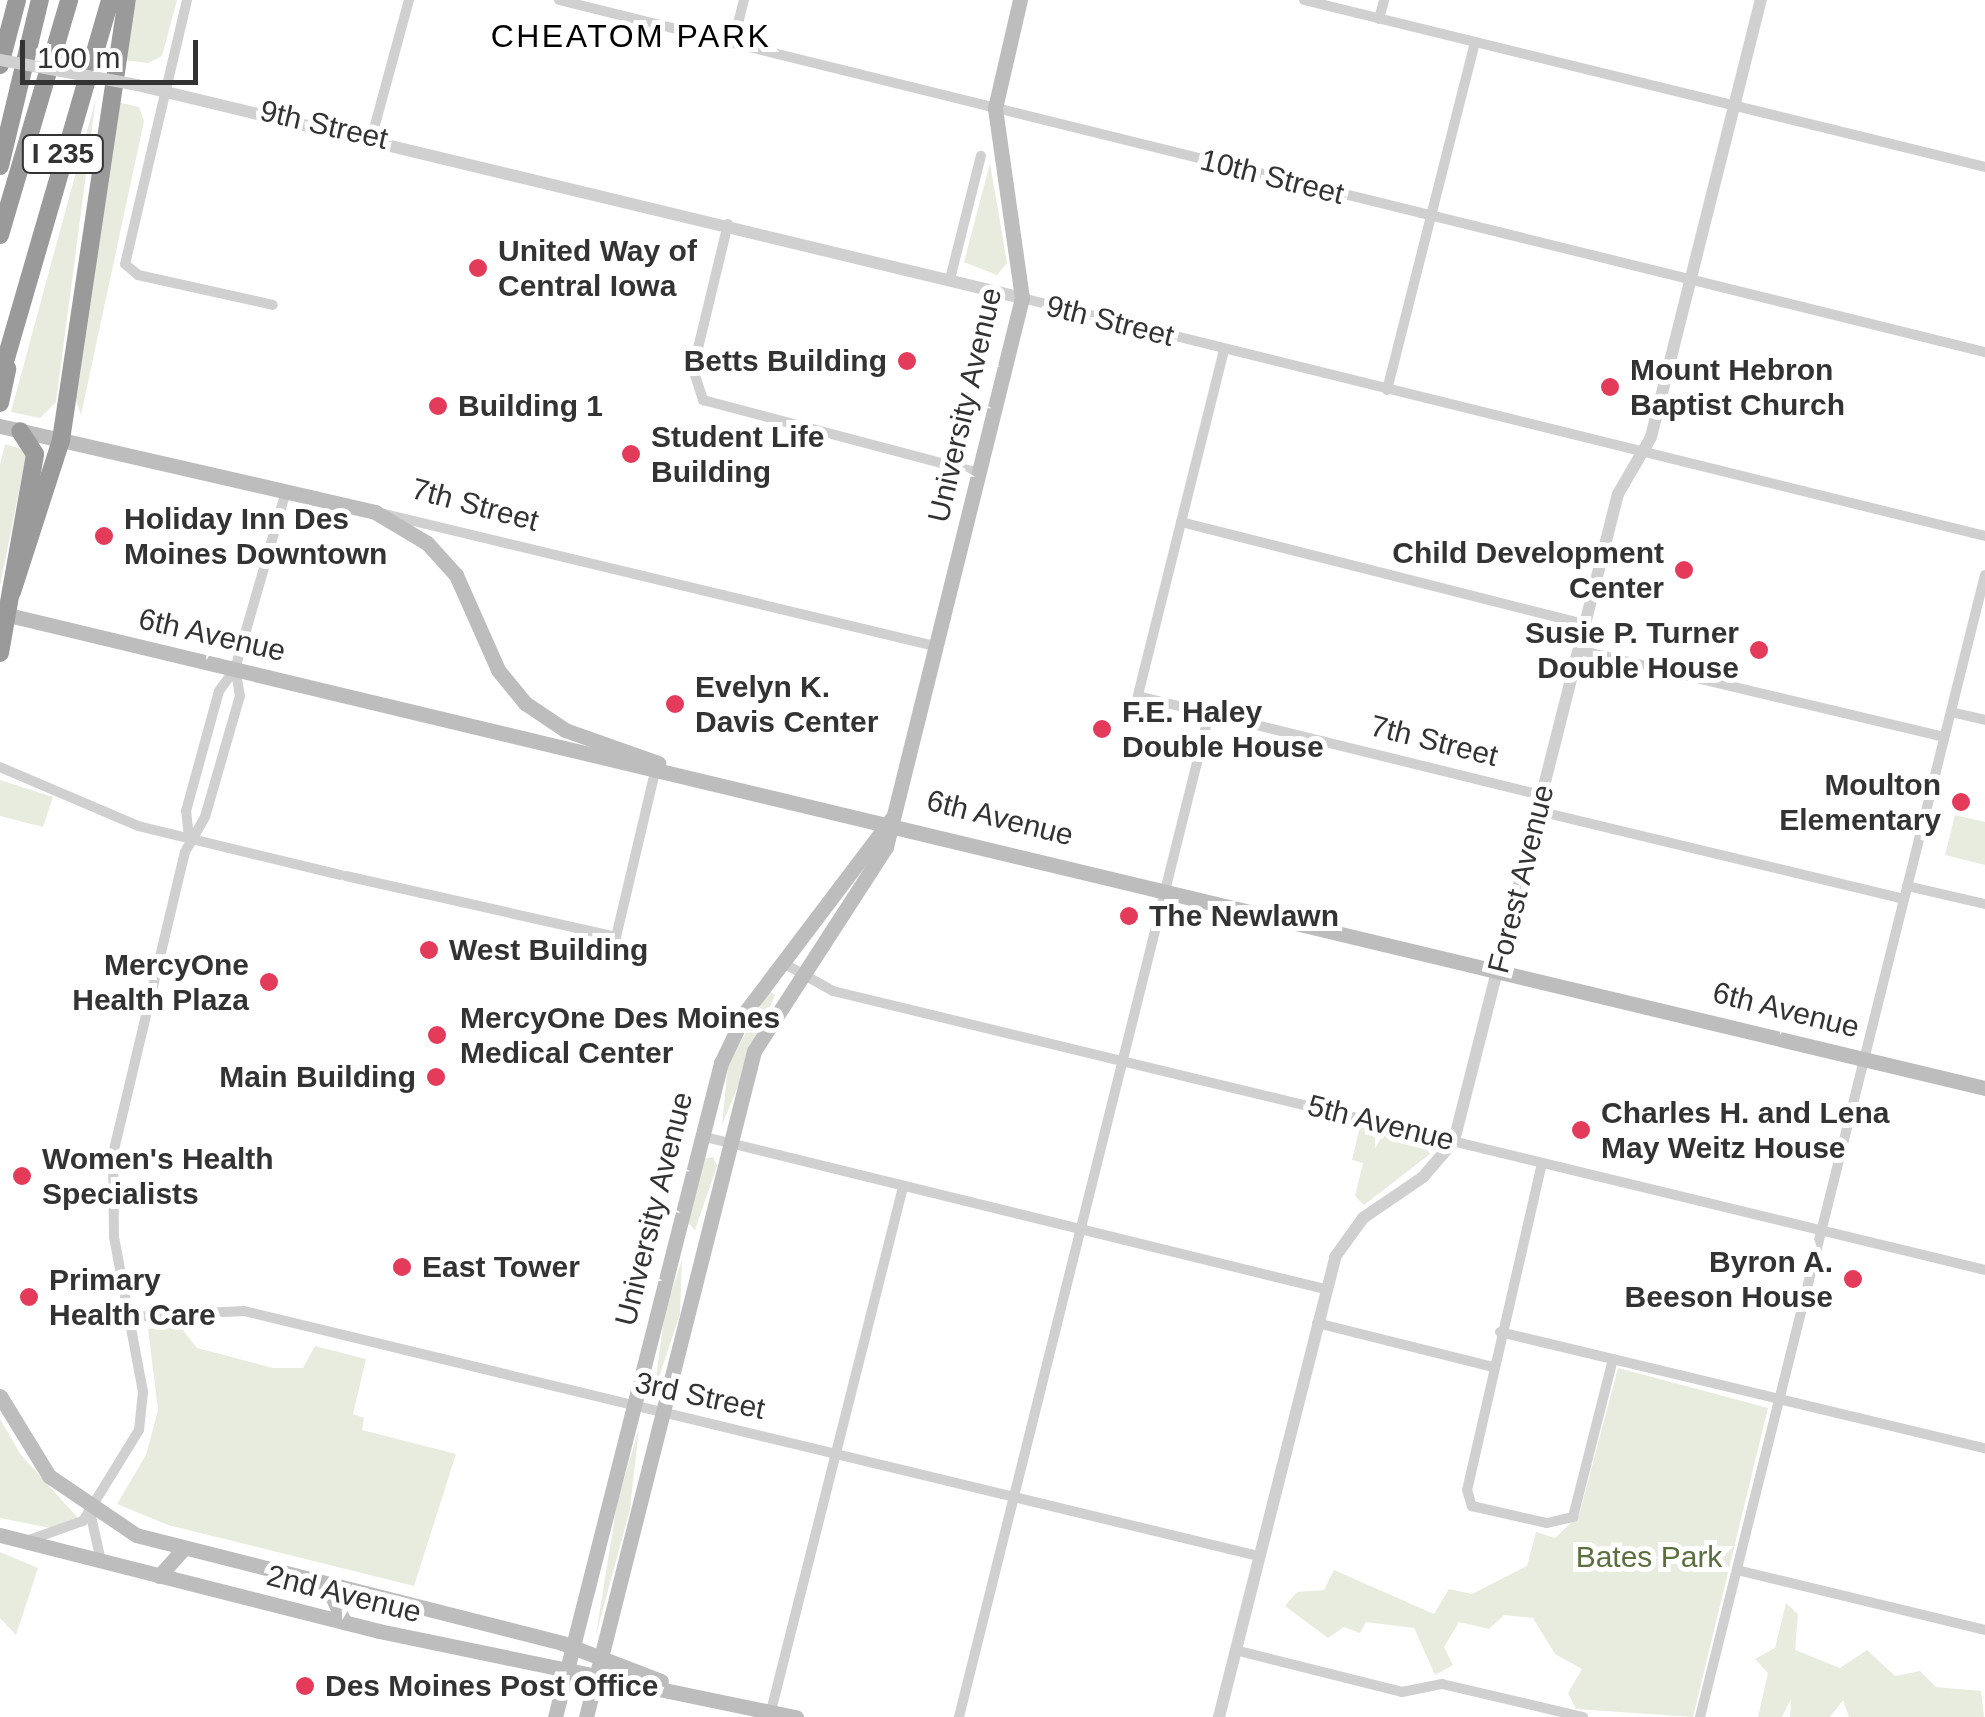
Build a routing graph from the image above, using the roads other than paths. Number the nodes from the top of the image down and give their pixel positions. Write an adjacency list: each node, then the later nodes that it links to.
1 (17, 0): 17 (highway)
2 (40, 0): 23 (highway)
3 (69, 0): 27 (highway, I 235)
4 (110, 0): 32 (highway, I 235)
5 (128, 0): 40 (highway)
6 (186, 0): 18 (street)
7 (409, 0): 21 (street)
8 (559, 0): 16 (street, 10th Street)
9 (744, 0): 16 (street)
10 (1020, 0): 20 (main road, University Avenue)
11 (1304, 0): 14 (street)
12 (1384, 0): 14 (street)
13 (1761, 0): 19 (street, Forest Avenue)
14 (1380, 18): 15 (street)
15 (1474, 42): 19 (street); 25 (street)
16 (733, 43): 20 (street, 10th Street)
17 (0, 63): 18 (street, 9th Street, bridge)
18 (164, 89): 21 (street, 9th Street); 31 (street)
19 (1734, 106): 24 (street); 29 (street, Forest Avenue)
20 (995, 108): 25 (street, 10th Street); 30 (main road, University Avenue)
21 (372, 136): 26 (street, 9th Street)
22 (981, 156): 28 (street)
23 (0, 166)
24 (1985, 168)
25 (1430, 216): 29 (street, 10th Street); 36 (street)
26 (728, 224): 28 (street, 9th Street); 42 (street)
27 (0, 235)
28 (950, 279): 30 (street, 9th Street)
29 (1690, 280): 34 (street, 10th Street); 41 (street, Forest Avenue)
30 (1022, 298): 33 (street, 9th Street); 42 (main road, University Avenue)
31 (273, 305)
32 (19, 310): 35 (highway, I 235); 37 (highway)
33 (1224, 350): 36 (street, 9th Street); 45 (street)
34 (1985, 352)
35 (0, 379)
36 (1386, 390): 41 (street, 9th Street)
37 (0, 403)
38 (0, 426): 39 (main road, 7th Street)
39 (20, 431): 40 (main road, 7th Street); 48 (highway)
40 (61, 440): 43 (main road, 7th Street); 48 (highway)
41 (1639, 452): 46 (street, 9th Street); 50 (street, Forest Avenue)
42 (979, 473): 51 (main road, University Avenue)
43 (286, 491): 44 (main road, 7th Street); 54 (street)
44 (375, 512): 51 (street, 7th Street); 59 (main road)
45 (1181, 522): 50 (street); 56 (street, 7th Street)
46 (1985, 536)
47 (1985, 575): 55 (street)
48 (12, 592): 49 (highway)
49 (4, 614): 53 (highway); 54 (main road, 6th Avenue)
50 (1585, 624): 52 (street, Forest Avenue)
51 (935, 646): 63 (main road, University Avenue)
52 (1579, 650): 58 (street); 61 (street, Forest Avenue)
53 (0, 653)
54 (235, 669): 59 (main road, 6th Avenue); 64 (street); 64 (street)
55 (1951, 712): 57 (street); 58 (street)
56 (1209, 714): 61 (street, 7th Street); 65 (street)
57 (1985, 720)
58 (1944, 737): 66 (street)
59 (658, 763): 63 (main road, 6th Avenue); 64 (street)
60 (0, 768): 64 (street)
61 (1542, 795): 62 (street, Forest Avenue)
62 (1538, 810): 67 (street); 70 (street, Forest Avenue)
63 (891, 819): 65 (main road, 6th Avenue); 69 (main road, University Avenue); 71 (main road, University Avenue)
64 (190, 838): 84 (street)
65 (1166, 886): 70 (main road, 6th Avenue); 73 (street)
66 (1908, 886): 67 (street); 68 (street)
67 (1904, 899): 72 (street)
68 (1985, 904)
69 (783, 963): 71 (street, 5th Avenue); 75 (main road, University Avenue)
70 (1498, 968): 72 (main road, 6th Avenue); 76 (street, Forest Avenue)
71 (798, 974): 73 (street, 5th Avenue); 77 (main road, University Avenue)
72 (1864, 1058): 74 (main road, 6th Avenue); 81 (street)
73 (1122, 1060): 76 (street, 5th Avenue); 80 (street)
74 (1985, 1088)
75 (701, 1136): 77 (street); 91 (main road, University Avenue)
76 (1454, 1142): 78 (street, 5th Avenue); 83 (street, Forest Avenue)
77 (729, 1144): 79 (street); 92 (main road, University Avenue)
78 (1542, 1162): 81 (street, 5th Avenue); 86 (street)
79 (903, 1186): 80 (street); 94 (street)
80 (1080, 1230): 83 (street); 95 (street)
81 (1822, 1230): 82 (street, 5th Avenue); 90 (street)
82 (1985, 1270)
83 (1325, 1289): 85 (street, Forest Avenue)
84 (130, 1317): 91 (street, 3rd Street); 96 (street)
85 (1316, 1323): 88 (street); 100 (street, Forest Avenue)
86 (1500, 1332): 87 (street); 88 (street)
87 (1613, 1359): 88 (street); 90 (street)
88 (1494, 1366)
89 (0, 1396): 96 (main road)
90 (1780, 1399): 93 (street); 102 (street)
91 (632, 1410): 92 (street, 3rd Street); 107 (main road, University Avenue)
92 (662, 1414): 94 (street, 3rd Street); 109 (main road, University Avenue)
93 (1985, 1448)
94 (836, 1454): 95 (street, 3rd Street); 113 (street)
95 (1014, 1498): 100 (street, 3rd Street); 117 (street)
96 (90, 1511): 98 (street); 99 (main road, 2nd Avenue); 101 (street)
97 (0, 1535): 98 (main road, 2nd Avenue)
98 (23, 1540): 101 (main road, 2nd Avenue)
99 (184, 1548): 103 (main road); 104 (main road, 2nd Avenue)
100 (1258, 1556): 108 (street, Forest Avenue)
101 (101, 1560): 103 (main road, 2nd Avenue)
102 (1737, 1570): 106 (street); 120 (street)
103 (159, 1576): 105 (main road, 2nd Avenue)
104 (327, 1585): 105 (main road); 107 (main road, 2nd Avenue)
105 (344, 1622): 110 (main road, 2nd Avenue)
106 (1985, 1630)
107 (572, 1647): 109 (main road, 2nd Avenue); 110 (main road, University Avenue)
108 (1235, 1650): 118 (street, Forest Avenue); 119 (street)
109 (601, 1656): 111 (main road, University Avenue); 112 (main road, 2nd Avenue)
110 (566, 1674): 111 (main road, 2nd Avenue); 114 (main road, University Avenue)
111 (596, 1679): 112 (main road, 2nd Avenue); 115 (main road, University Avenue)
112 (679, 1689): 113 (main road, 2nd Avenue)
113 (771, 1711): 116 (main road, 2nd Avenue)
114 (555, 1717)
115 (586, 1717)
116 (796, 1717)
117 (959, 1717)
118 (1219, 1717)
119 (1584, 1717)
120 (1700, 1717)

